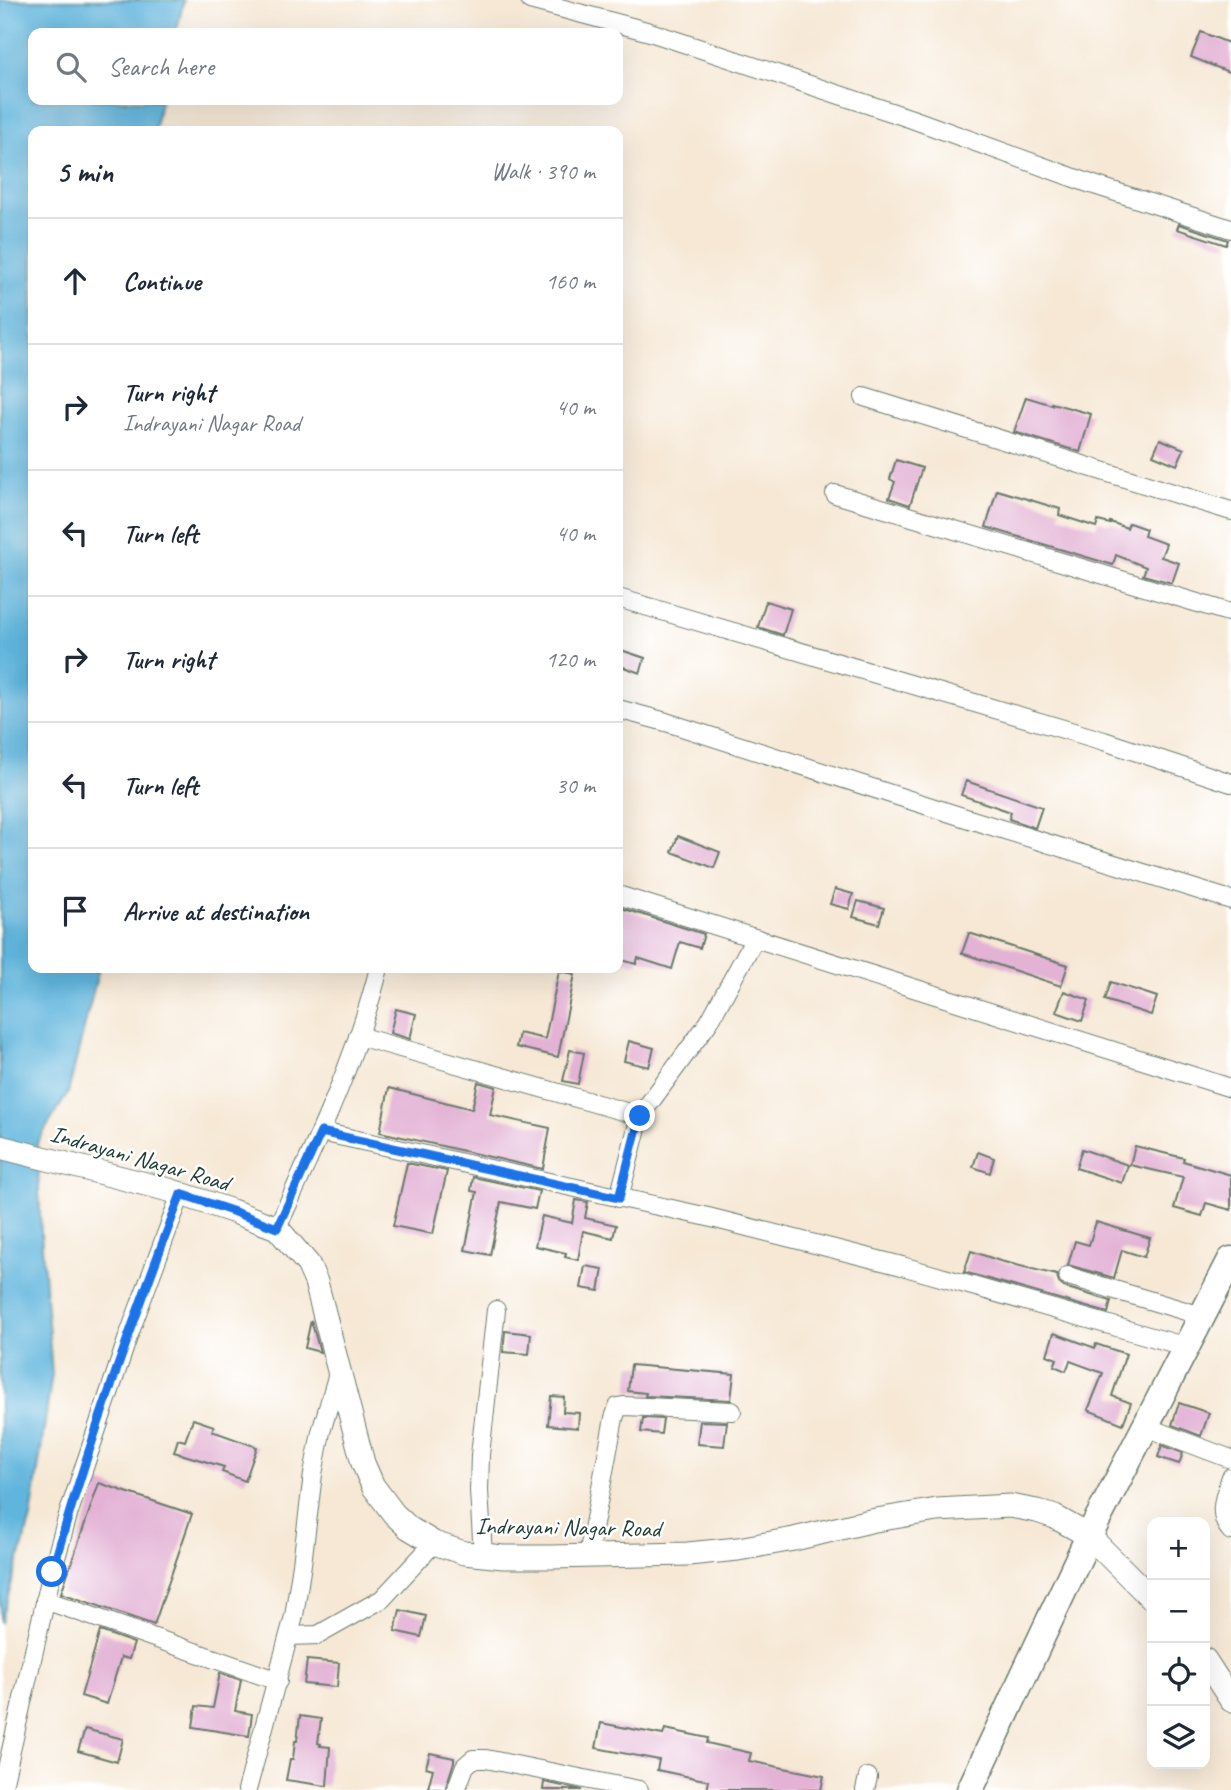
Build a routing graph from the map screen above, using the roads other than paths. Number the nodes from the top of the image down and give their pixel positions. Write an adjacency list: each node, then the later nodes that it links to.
1 (530, 0): 2 (street)
2 (1231, 229)
3 (864, 397): 5 (street)
4 (835, 494): 7 (street)
5 (1231, 511)
6 (623, 599): 9 (street)
7 (1231, 613)
8 (623, 710): 11 (street)
9 (1231, 783)
10 (623, 897): 12 (street)
11 (1231, 900)
12 (755, 938): 15 (street); 16 (street)
13 (377, 973): 14 (street)
14 (358, 1036): 16 (street); 17 (street)
15 (1231, 1088)
16 (640, 1116): 20 (street)
17 (321, 1132): 20 (street); 21 (street)
18 (0, 1147): 19 (street, Indrayani Nagar Road)
19 (175, 1192): 21 (street, Indrayani Nagar Road); 38 (street)
20 (619, 1198): 26 (street)
21 (277, 1228): 27 (street, Indrayani Nagar Road)
22 (1231, 1260): 25 (main road)
23 (1068, 1276): 25 (street)
24 (496, 1310): 35 (street)
25 (1202, 1316): 26 (main road)
26 (1186, 1346): 29 (main road)
27 (339, 1369): 34 (street, Indrayani Nagar Road); 39 (street)
28 (732, 1411): 36 (street)
29 (1146, 1427): 30 (street); 33 (main road)
30 (1231, 1459)
31 (1231, 1477): 32 (street)
32 (1231, 1531)
33 (1089, 1536): 36 (street, Indrayani Nagar Road); 37 (street, Indrayani Nagar Road); 47 (main road)
34 (434, 1542): 35 (street, Indrayani Nagar Road); 39 (street)
35 (483, 1555): 36 (street, Indrayani Nagar Road)
36 (588, 1556)
37 (1147, 1594)
38 (46, 1600): 41 (street); 43 (street)
39 (289, 1636): 41 (street)
40 (1210, 1668): 42 (street)
41 (278, 1681): 44 (street)
42 (1231, 1700)
43 (2, 1790)
44 (247, 1790)
45 (456, 1790): 46 (street)
46 (639, 1790)
47 (970, 1790)

